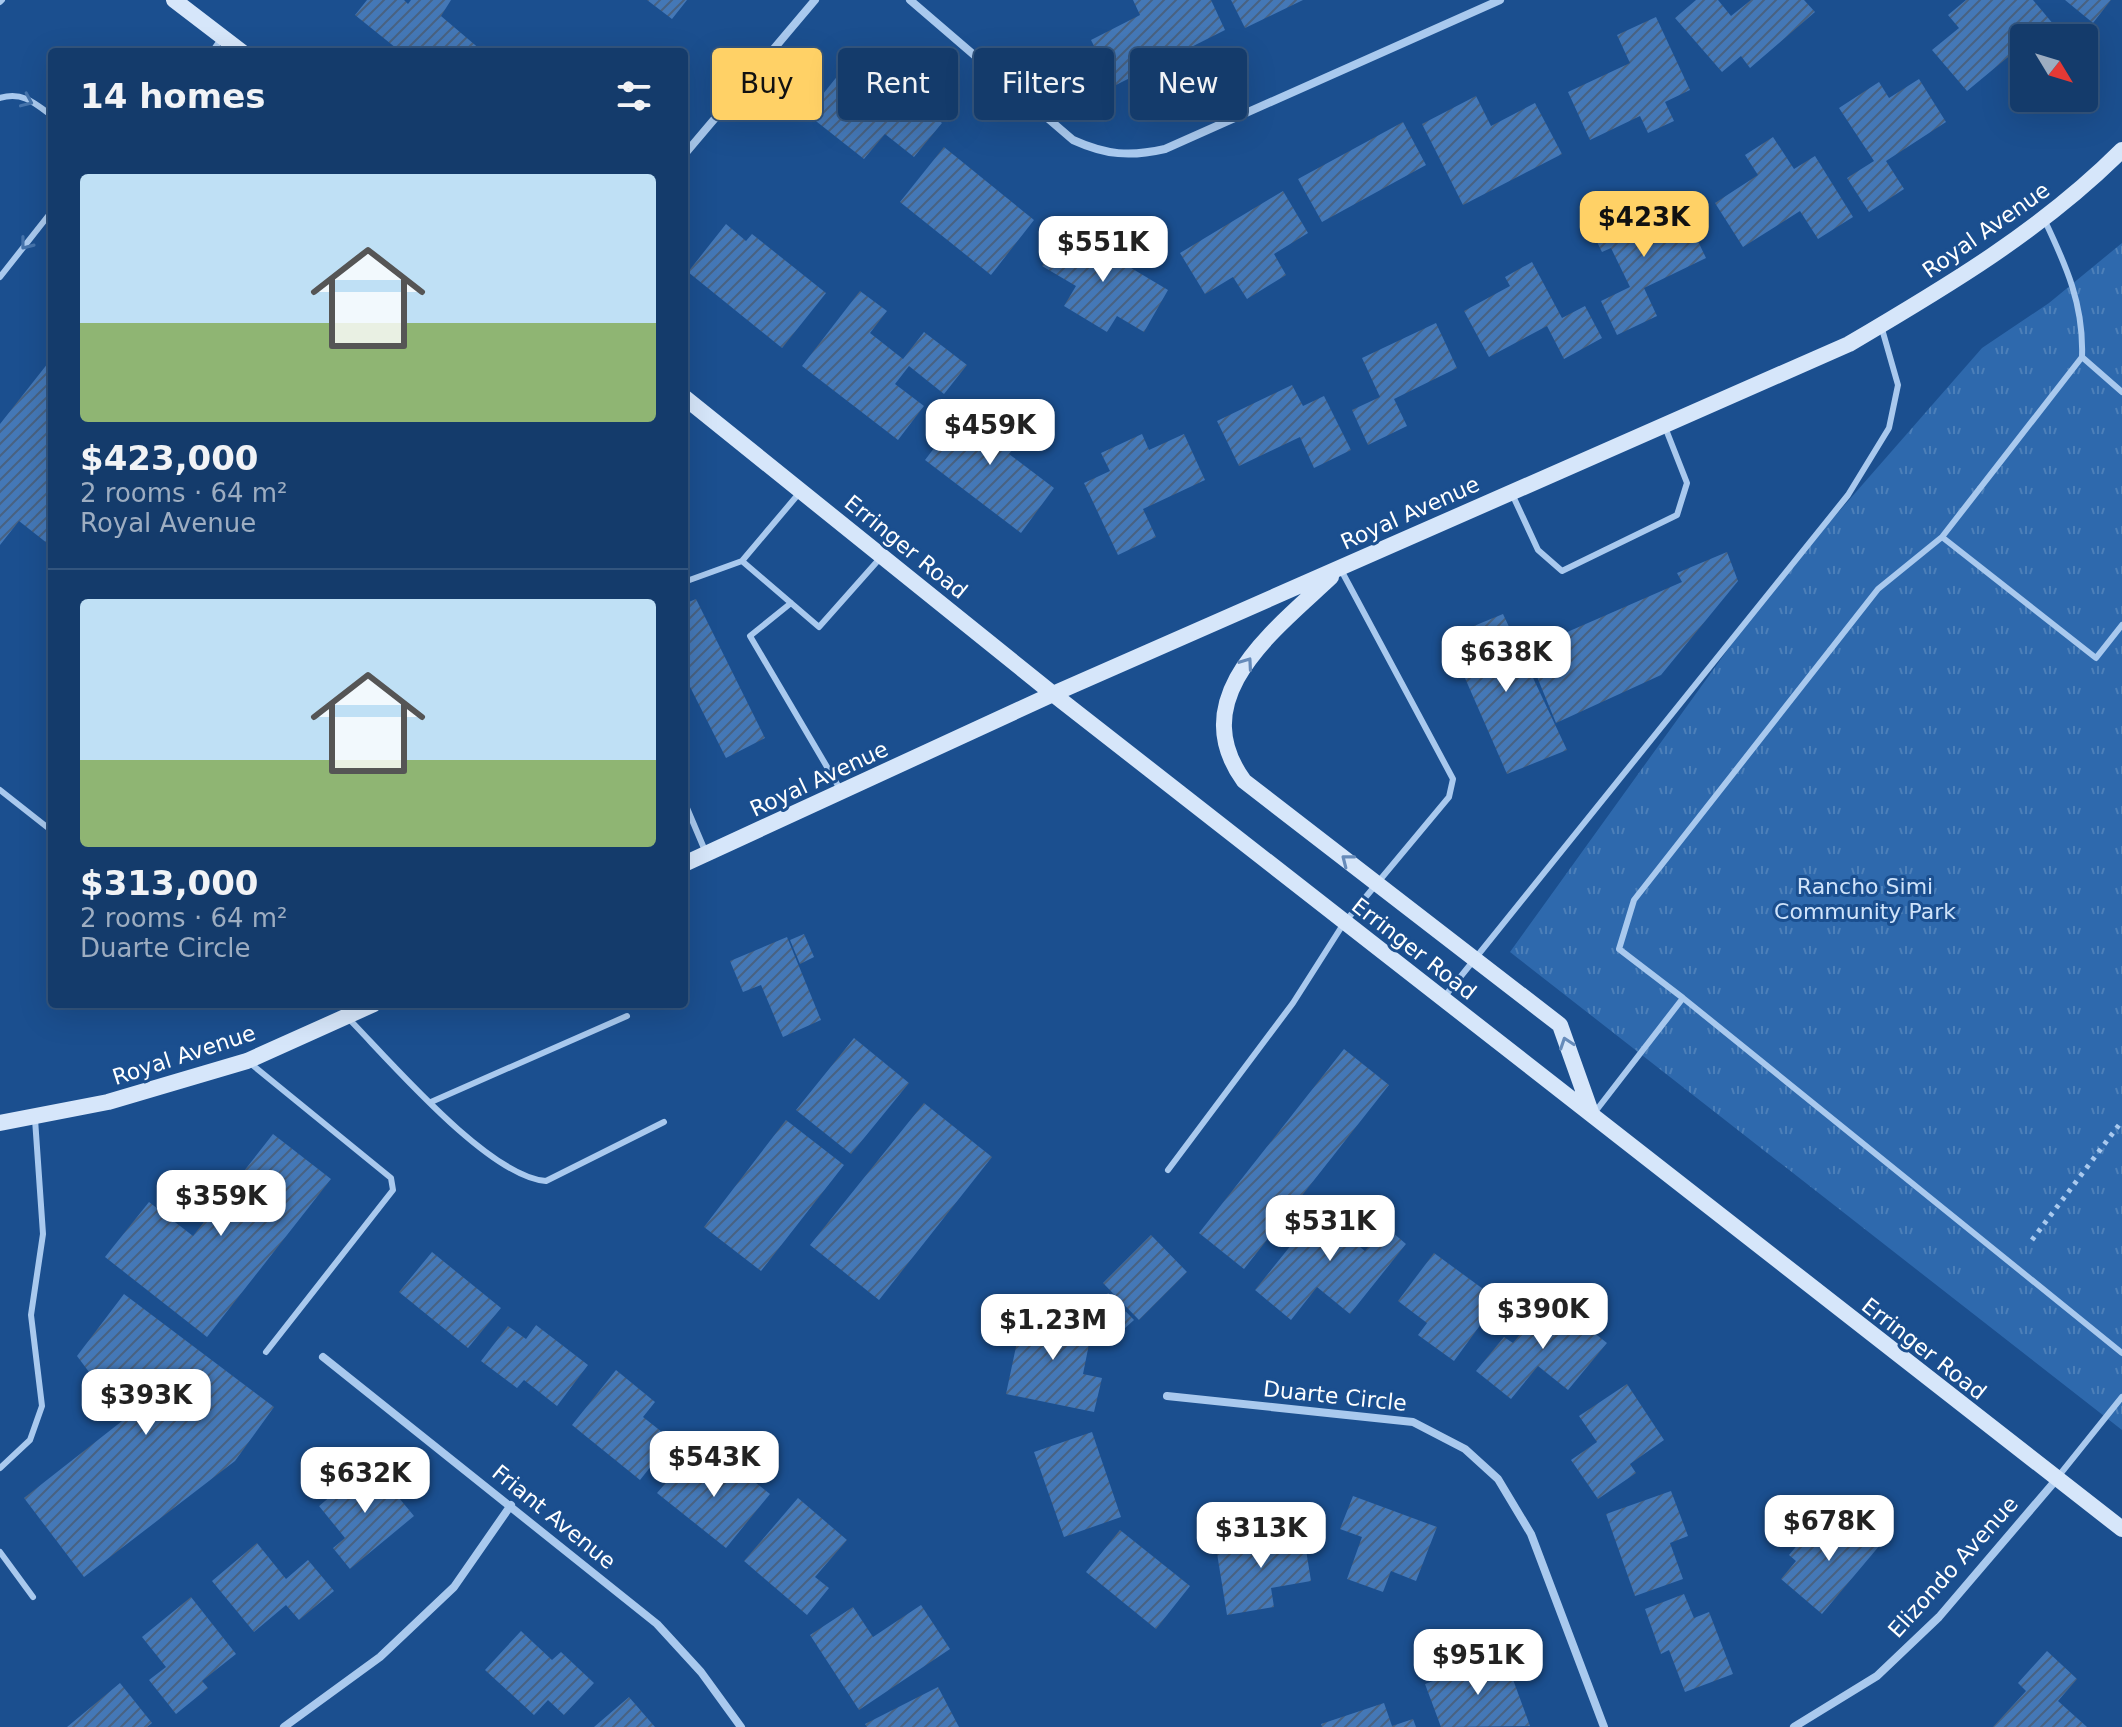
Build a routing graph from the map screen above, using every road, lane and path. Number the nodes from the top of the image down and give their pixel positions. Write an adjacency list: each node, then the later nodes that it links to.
1 (174, 0): 5 (main road)
2 (815, 0): 10 (street)
3 (910, 0): 4 (street)
4 (1500, 0)
5 (223, 37): 6 (lane); 7 (main road)
6 (215, 48)
7 (237, 48)
8 (0, 98): 9 (lane, one-way to 9)
9 (48, 113)
10 (688, 150)
11 (2122, 150): 13 (main road, Royal Avenue)
12 (48, 216): 14 (lane, one-way to 14)
13 (2044, 219): 15 (main road, Royal Avenue); 16 (lane)
14 (0, 277)
15 (1881, 325): 19 (main road, Royal Avenue); 38 (lane)
16 (2082, 357): 17 (lane); 22 (lane)
17 (2122, 392)
18 (688, 400): 20 (main road, Erringer Road)
19 (1665, 425): 21 (main road, Royal Avenue); 21 (lane)
20 (801, 491): 23 (main road, Erringer Road); 24 (lane)
21 (1511, 492): 25 (main road, Royal Avenue)
22 (1942, 537): 28 (lane); 39 (lane)
23 (882, 556): 27 (lane); 29 (main road, Erringer Road)
24 (742, 561): 26 (lane); 27 (lane)
25 (1340, 568): 29 (main road, Royal Avenue); 36 (lane); 36 (main road, one-way to 25)
26 (688, 581)
27 (791, 603): 31 (lane)
28 (2122, 625)
29 (1053, 694): 31 (main road, Royal Avenue); 37 (main road, Erringer Road)
30 (0, 790): 33 (lane)
31 (842, 792): 34 (main road, Royal Avenue)
32 (688, 810): 34 (lane)
33 (48, 828)
34 (707, 854): 35 (main road, Royal Avenue)
35 (688, 862)
36 (1378, 884): 37 (lane); 38 (main road)
37 (1344, 923): 40 (main road, Erringer Road); 51 (lane)
38 (1475, 959): 40 (lane); 47 (main road, one-way to 38)
39 (1683, 998): 47 (lane); 54 (lane)
40 (1442, 999): 47 (main road, Erringer Road)
41 (365, 1008): 42 (main road, Royal Avenue)
42 (347, 1016): 44 (main road, Royal Avenue); 45 (lane)
43 (627, 1016): 45 (lane)
44 (247, 1061): 46 (main road, Royal Avenue); 53 (lane)
45 (431, 1102): 49 (lane)
46 (35, 1116): 50 (main road, Royal Avenue); 58 (lane)
47 (1592, 1116): 59 (main road, Erringer Road)
48 (2122, 1121): 52 (path)
49 (664, 1122)
50 (0, 1123)
51 (1168, 1170)
52 (2032, 1240)
53 (266, 1352)
54 (2122, 1353)
55 (323, 1357): 60 (street, Friant Avenue)
56 (1167, 1396): 66 (street, Duarte Circle)
57 (2122, 1397): 59 (lane)
58 (0, 1468)
59 (2056, 1480): 61 (main road, Erringer Road); 67 (street, Elizondo Avenue)
60 (511, 1505): 64 (street); 65 (street, Friant Avenue)
61 (2122, 1529)
62 (0, 1552): 63 (lane)
63 (33, 1597)
64 (284, 1727)
65 (741, 1727)
66 (1604, 1727)
67 (1794, 1727)

